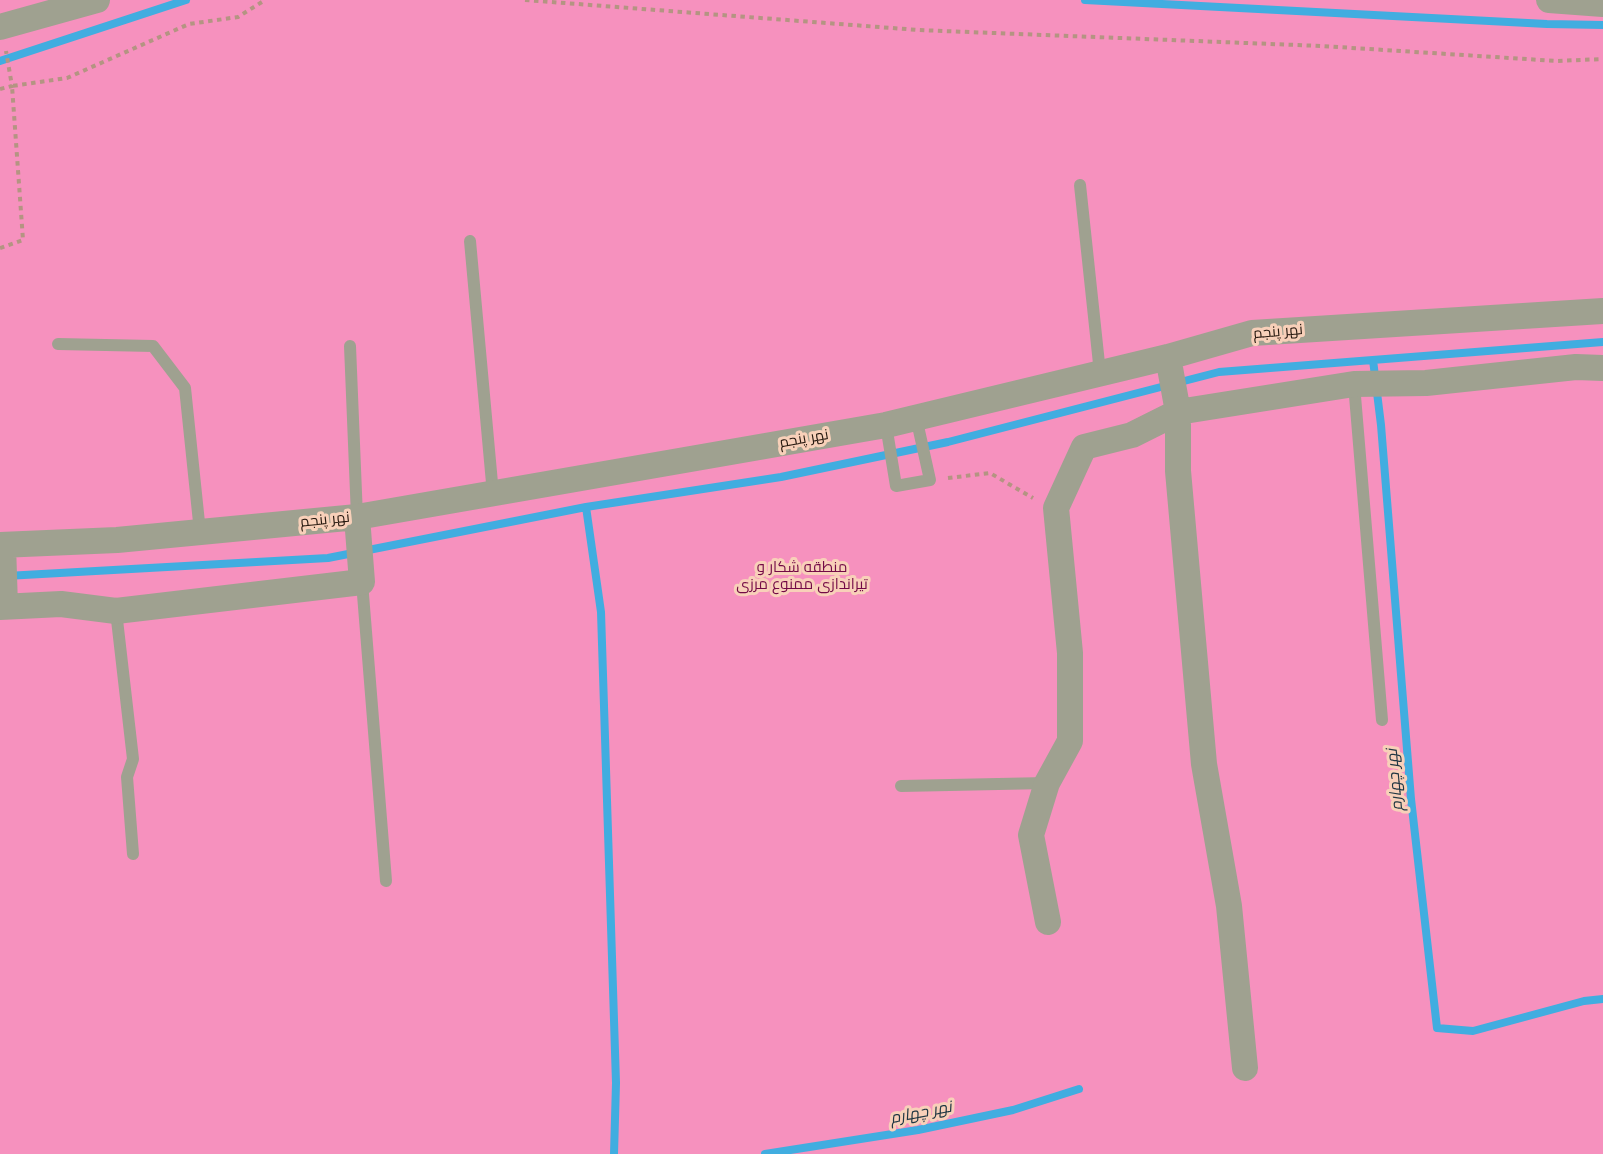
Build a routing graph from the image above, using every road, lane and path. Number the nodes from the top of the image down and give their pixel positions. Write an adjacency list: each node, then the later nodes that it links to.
1 (97, 0): 6 (street)
2 (265, 0): 8 (path)
3 (525, 0): 7 (path)
4 (1550, 0): 5 (street)
5 (1603, 4)
6 (2, 35): 8 (path)
7 (1603, 59)
8 (12, 86): 9 (path); 12 (path)
9 (0, 89)
10 (1080, 185): 18 (lane)
11 (470, 241): 24 (lane)
12 (0, 248)
13 (1603, 310): 16 (street, نهر پنجم)
14 (58, 344): 27 (lane)
15 (350, 346): 26 (lane)
16 (1169, 363): 18 (street, نهر پنجم); 20 (street)
17 (1603, 368): 19 (street)
18 (1100, 373): 21 (street, نهر پنجم)
19 (1370, 383): 20 (street); 32 (lane)
20 (1176, 404): 25 (street); 38 (street)
21 (918, 425): 22 (street, نهر پنجم); 23 (lane)
22 (887, 431): 23 (lane); 24 (street, نهر پنجم)
23 (930, 480): 25 (path)
24 (493, 494): 26 (street, نهر پنجم)
25 (1056, 508): 33 (street)
26 (358, 525): 27 (street, نهر پنجم); 29 (street)
27 (200, 532): 28 (street, نهر پنجم)
28 (2, 551): 30 (street)
29 (361, 575): 31 (street); 36 (lane)
30 (3, 602): 31 (street)
31 (116, 611): 35 (lane)
32 (1382, 720)
33 (1047, 783): 34 (lane); 37 (street)
34 (901, 786)
35 (133, 854)
36 (386, 881)
37 (1048, 922)
38 (1245, 1068)

